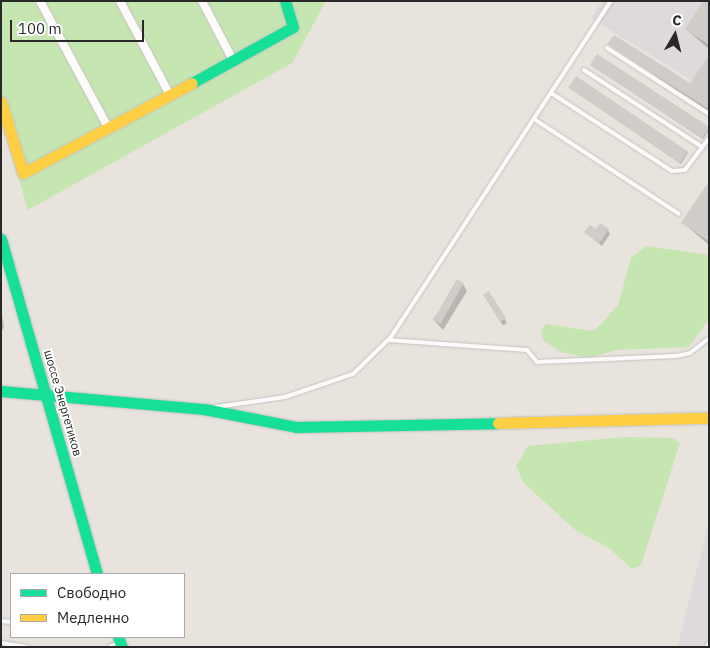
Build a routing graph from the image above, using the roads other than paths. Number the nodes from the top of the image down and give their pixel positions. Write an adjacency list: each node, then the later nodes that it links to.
1 (40, 1): 14 (street)
2 (120, 1): 10 (street)
3 (202, 1): 7 (street)
4 (284, 1): 7 (street)
5 (611, 1): 9 (lane)
6 (607, 48): 12 (lane)
7 (233, 60): 10 (street)
8 (584, 70): 16 (lane)
9 (551, 93): 13 (lane); 16 (lane)
10 (170, 96): 14 (street)
11 (1, 102): 14 (street)
12 (709, 114)
13 (534, 119): 17 (lane); 20 (lane)
14 (109, 129)
15 (709, 138): 16 (lane)
16 (702, 147)
17 (680, 214)
18 (2, 241): 22 (street, шоссе Энергетиков)
19 (709, 338): 20 (lane)
20 (388, 340): 23 (lane)
21 (1, 391): 22 (street)
22 (46, 393): 23 (street); 25 (street, шоссе Энергетиков)
23 (204, 409): 24 (street)
24 (709, 418)
25 (97, 573)
26 (120, 642): 30 (lane)
27 (1, 643): 29 (lane)
28 (709, 643): 31 (lane)
29 (27, 647)
30 (109, 647)
31 (707, 647)

